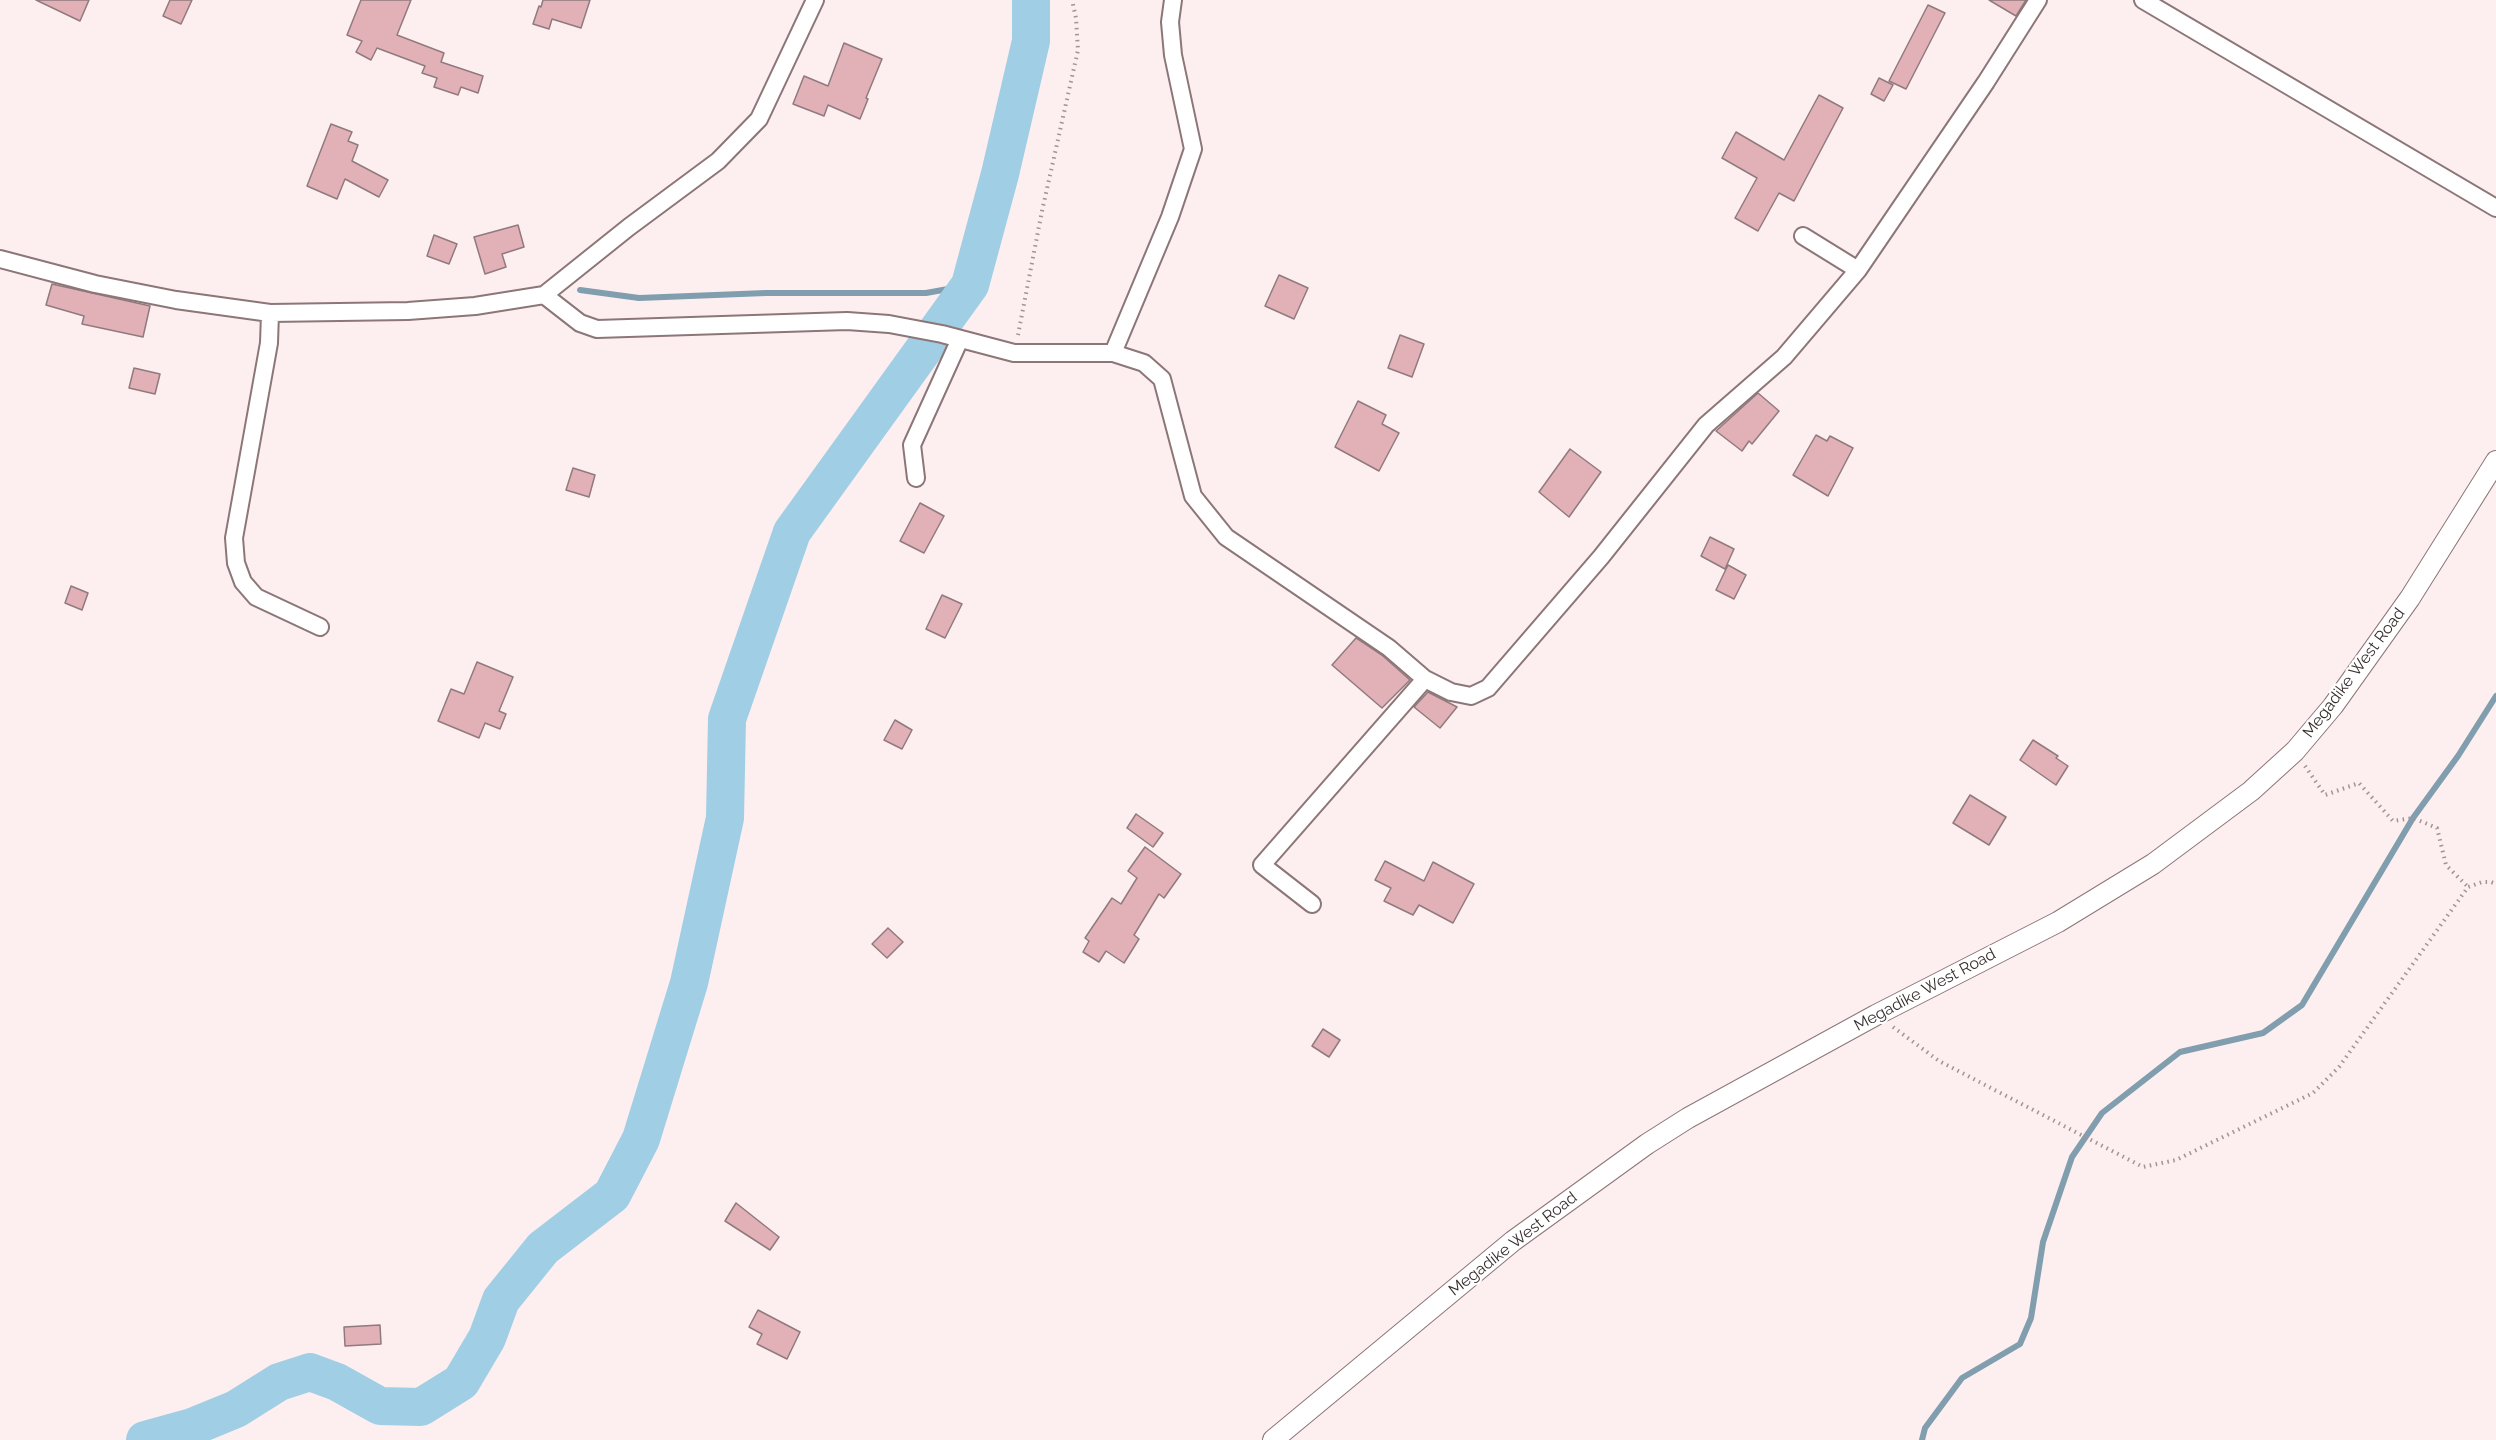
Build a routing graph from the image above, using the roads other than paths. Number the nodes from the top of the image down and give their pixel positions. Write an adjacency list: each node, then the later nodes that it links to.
1 (815, 0): 9 (street)
2 (1173, 0): 12 (street)
3 (2038, 0): 8 (street)
4 (2143, 0): 5 (street)
5 (2496, 208)
6 (1803, 236): 8 (street)
7 (0, 259): 10 (street)
8 (1858, 270): 16 (street)
9 (544, 295): 10 (street); 11 (street)
10 (270, 314): 15 (street)
11 (960, 339): 12 (street); 14 (street)
12 (1113, 353): 16 (street)
13 (2496, 461): 18 (street, Megadike West Road)
14 (916, 478)
15 (320, 627)
16 (1425, 680): 17 (street)
17 (1312, 904)
18 (1273, 1440)

